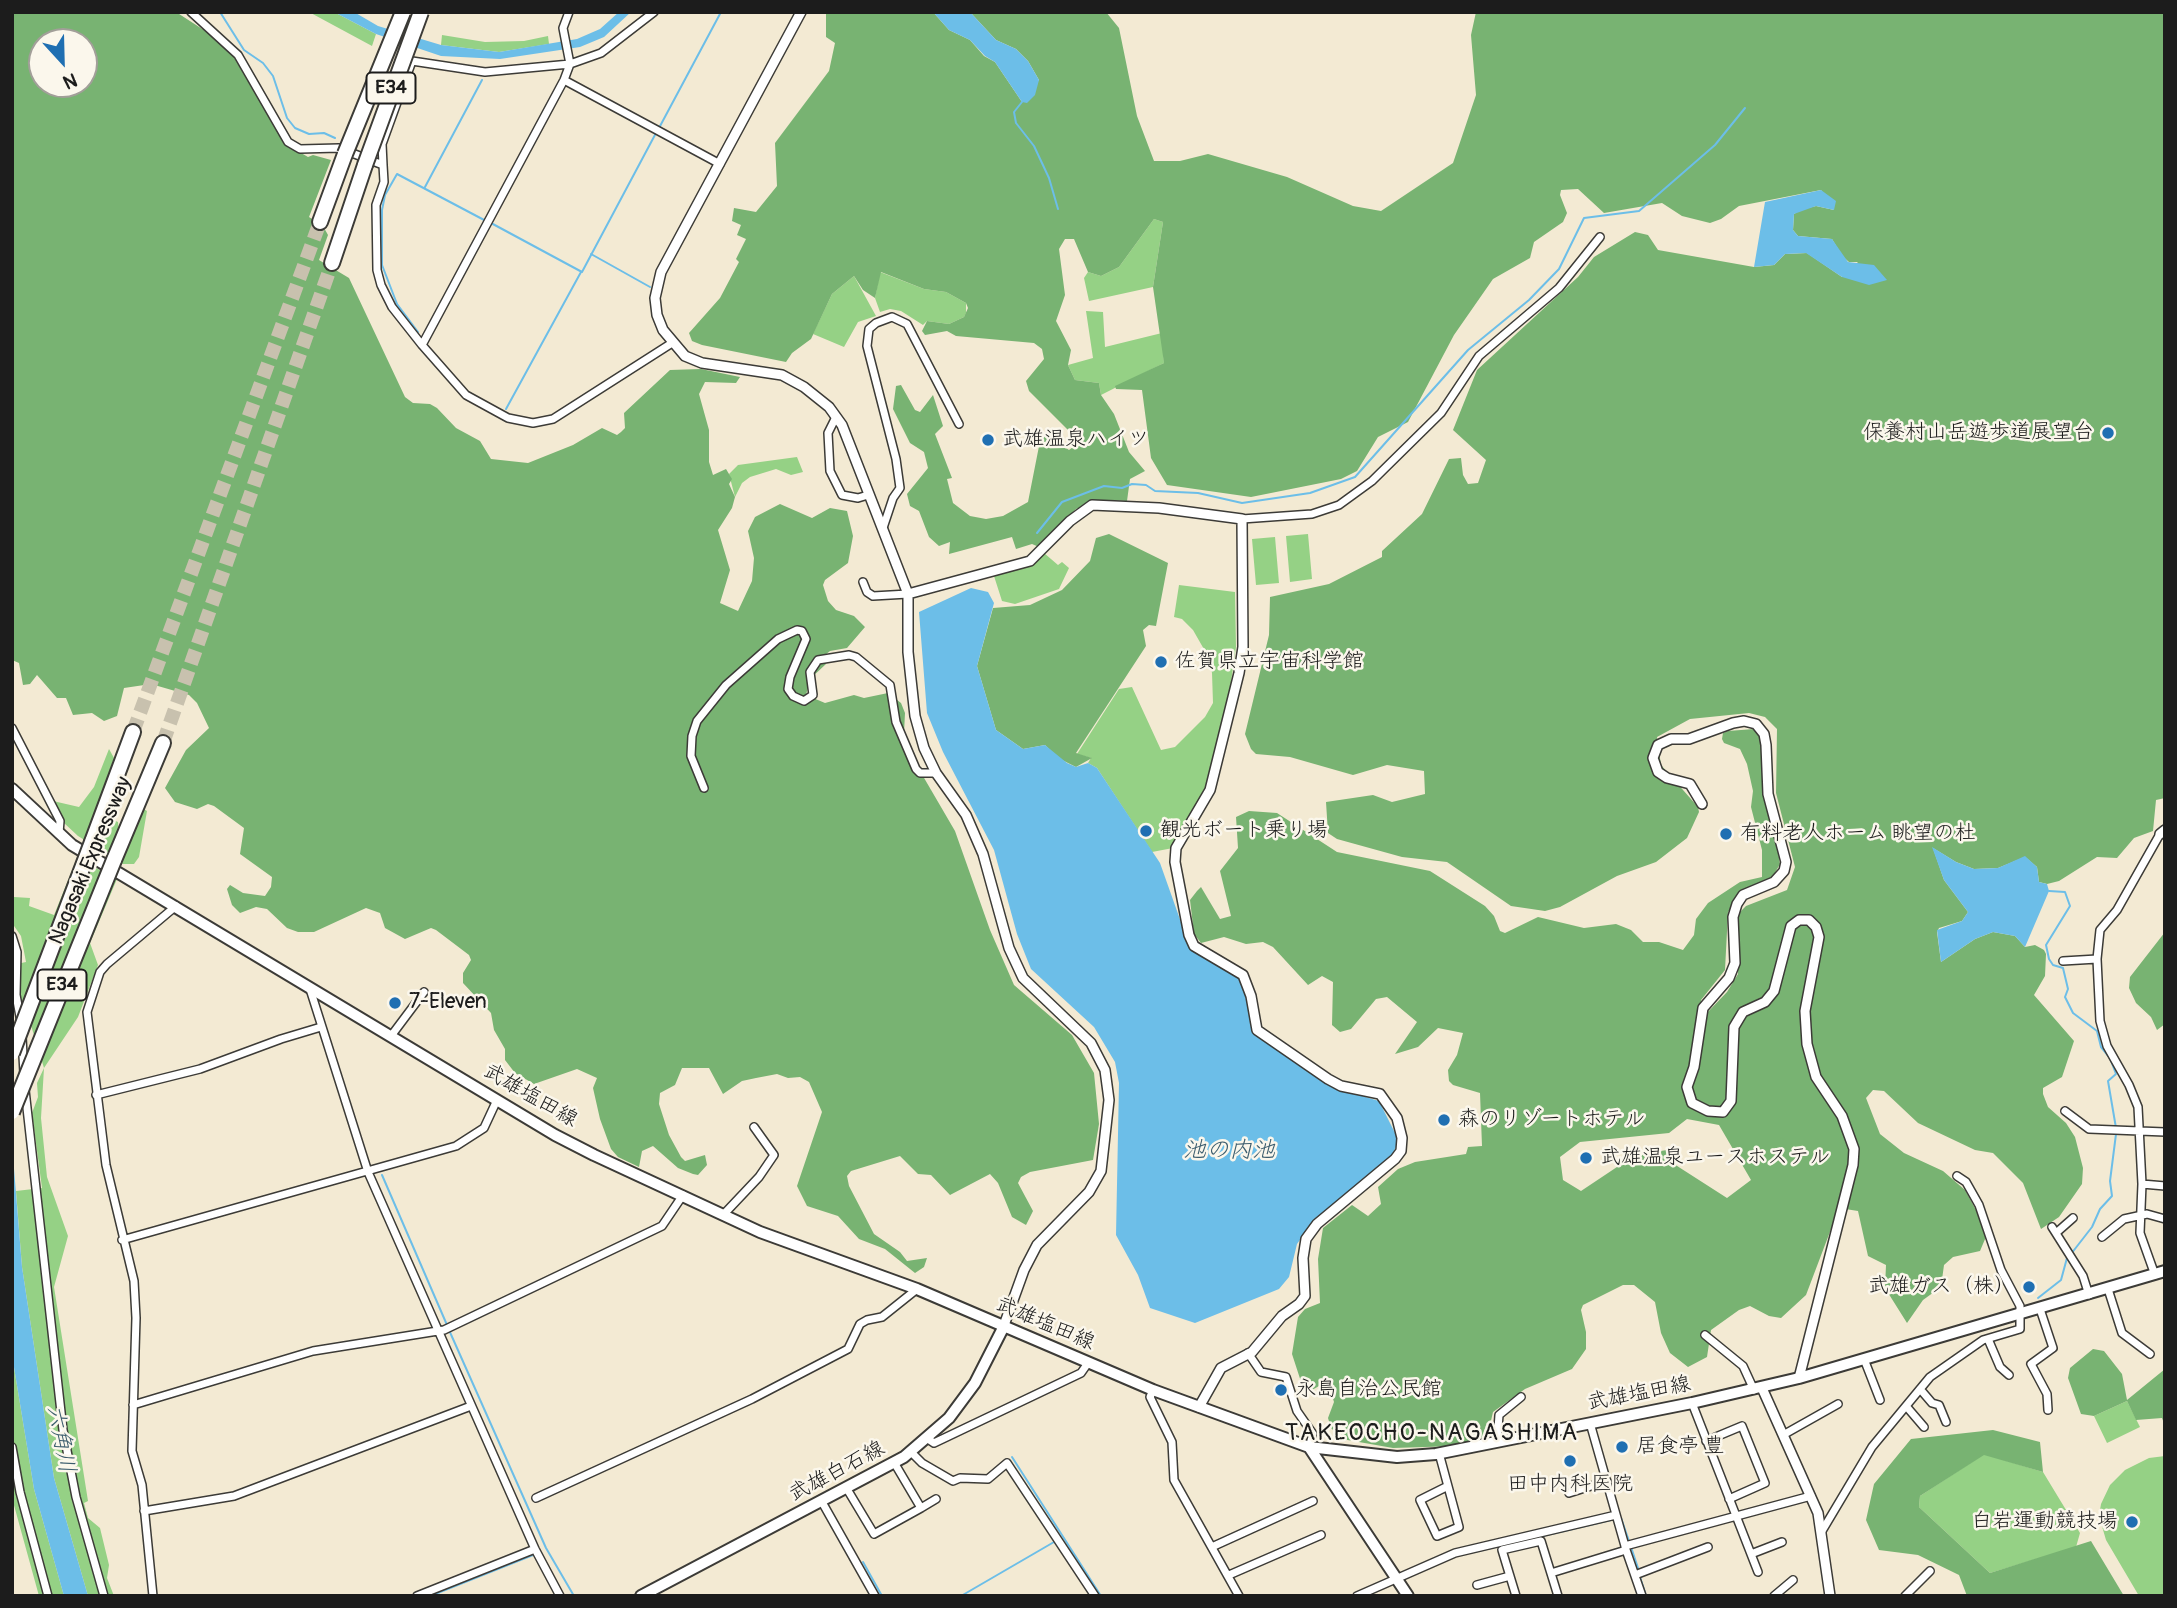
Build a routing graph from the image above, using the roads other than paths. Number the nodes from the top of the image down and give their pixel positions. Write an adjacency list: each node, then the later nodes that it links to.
1 (191, 12): 10 (street)
2 (403, 12): 11 (highway, E34, bridge)
3 (421, 12): 13 (highway, E34, bridge)
4 (569, 12): 7 (street)
5 (654, 12): 7 (street)
6 (801, 12): 9 (street)
7 (570, 64): 8 (street); 10 (street)
8 (564, 80): 9 (street); 15 (street)
9 (720, 164): 14 (street)
10 (383, 165): 15 (street)
11 (320, 222)
12 (1600, 237): 19 (street)
13 (332, 263)
14 (672, 343): 15 (street); 16 (street)
15 (422, 345)
16 (836, 417): 18 (street); 18 (street)
17 (959, 424): 20 (street)
18 (868, 495): 20 (street)
19 (1242, 519): 22 (street); 72 (street)
20 (882, 531): 22 (street)
21 (863, 582): 22 (street)
22 (908, 594): 26 (street)
23 (12, 728): 29 (street)
24 (133, 732): 42 (highway, Nagasaki Expressway / E34, bridge)
25 (163, 743): 46 (highway, Nagasaki Expressway / E34, bridge)
26 (936, 773): 27 (street); 67 (street)
27 (704, 788)
28 (12, 789): 31 (main road, 武雄塩田線)
29 (50, 802): 31 (street); 33 (street)
30 (1702, 804): 76 (street)
31 (37, 812): 33 (main road, 武雄塩田線)
32 (2163, 832): 36 (street)
33 (59, 833): 34 (main road, 武雄塩田線)
34 (176, 906): 38 (main road, 武雄塩田線); 43 (street)
35 (12, 936): 133 (street)
36 (2097, 959): 37 (street); 48 (street)
37 (2063, 961)
38 (310, 989): 40 (street); 41 (main road, 武雄塩田線)
39 (424, 992): 41 (street)
40 (321, 1027): 43 (street); 50 (street)
41 (391, 1036): 44 (main road, 武雄塩田線)
42 (12, 1053)
43 (96, 1095): 60 (street)
44 (497, 1100): 50 (street); 54 (main road, 武雄塩田線)
45 (2065, 1111): 48 (street)
46 (12, 1112)
47 (754, 1127): 55 (street)
48 (2139, 1131): 49 (street); 52 (street)
49 (2165, 1132)
50 (368, 1172): 60 (street); 68 (street)
51 (1957, 1176): 66 (street)
52 (2142, 1184): 53 (street); 57 (street)
53 (2165, 1186)
54 (683, 1195): 55 (main road, 武雄塩田線); 68 (street)
55 (724, 1214): 62 (main road, 武雄塩田線)
56 (2073, 1217): 64 (street)
57 (2140, 1217): 58 (street); 59 (street); 61 (street)
58 (2165, 1219)
59 (2102, 1237)
60 (122, 1240): 84 (street)
61 (2160, 1273): 63 (main road, 武雄塩田線)
62 (917, 1289): 67 (main road, 武雄塩田線); 106 (street)
63 (2108, 1289): 64 (main road, 武雄塩田線); 71 (street)
64 (2089, 1295): 65 (main road, 武雄塩田線)
65 (2040, 1309): 66 (main road, 武雄塩田線); 88 (street)
66 (2022, 1314): 70 (street); 73 (main road, 武雄塩田線)
67 (1003, 1328): 74 (main road, 武雄塩田線); 93 (main road, 武雄白石線)
68 (441, 1331): 84 (street); 85 (street)
69 (1705, 1335): 77 (street)
70 (1988, 1339): 75 (street); 78 (street)
71 (2154, 1343)
72 (1248, 1353): 87 (street); 97 (street)
73 (1864, 1359): 76 (main road, 武雄塩田線); 81 (street)
74 (1088, 1363): 79 (main road, 武雄塩田線); 93 (street)
75 (2009, 1375)
76 (1799, 1378): 77 (main road, 武雄塩田線)
77 (1758, 1389): 82 (main road, 武雄塩田線); 92 (street)
78 (1920, 1389): 86 (street); 89 (street)
79 (1153, 1390): 87 (main road, 武雄塩田線); 118 (street)
80 (1521, 1397): 95 (street)
81 (1880, 1400)
82 (1692, 1404): 90 (main road, 武雄塩田線); 94 (street)
83 (1838, 1404): 92 (street)
84 (132, 1405): 112 (street)
85 (471, 1406): 112 (street); 121 (street)
86 (1906, 1406): 91 (street); 115 (street)
87 (1199, 1407): 97 (main road, 武雄塩田線)
88 (2048, 1410)
89 (1946, 1422)
90 (1590, 1423): 95 (main road, 武雄塩田線); 101 (street)
91 (1924, 1427)
92 (1783, 1436): 105 (street)
93 (928, 1439): 98 (main road, 武雄白石線)
94 (1706, 1441): 108 (street); 108 (street)
95 (1497, 1442): 99 (main road, 武雄塩田線)
96 (12, 1447): 132 (street)
97 (1309, 1447): 99 (main road, 武雄塩田線); 129 (main road)
98 (911, 1452): 100 (main road, 武雄白石線); 139 (street)
99 (1439, 1453): 102 (street)
100 (895, 1464): 103 (main road, 武雄白石線); 111 (street)
101 (1606, 1480): 104 (street); 113 (street)
102 (1446, 1487): 102 (street)
103 (847, 1489): 110 (main road, 武雄白石線); 111 (street)
104 (1569, 1493)
105 (1811, 1496): 114 (street); 115 (street)
106 (536, 1499)
107 (936, 1499): 111 (street)
108 (1729, 1499): 114 (street)
109 (1313, 1501): 118 (street)
110 (821, 1502): 137 (main road, 武雄白石線); 138 (street)
111 (921, 1508)
112 (144, 1511): 134 (street)
113 (1616, 1516): 120 (street); 129 (street)
114 (1736, 1518): 120 (street); 122 (street)
115 (1822, 1531): 147 (street)
116 (1321, 1535): 127 (street)
117 (1782, 1542): 122 (street)
118 (1214, 1546): 127 (street)
119 (1708, 1547): 126 (street)
120 (1626, 1548): 125 (street); 126 (street)
121 (535, 1549): 135 (street); 136 (street)
122 (1751, 1554): 124 (street)
123 (1930, 1571): 148 (street)
124 (1758, 1572)
125 (1551, 1573): 128 (street); 144 (street)
126 (1635, 1575): 145 (street)
127 (1230, 1576): 140 (street)
128 (1510, 1576): 131 (street); 143 (street)
129 (1397, 1579): 141 (street); 142 (main road)
130 (1793, 1580): 146 (street)
131 (1477, 1586)
132 (48, 1596)
133 (104, 1596)
134 (153, 1596)
135 (417, 1596)
136 (561, 1596)
137 (641, 1596)
138 (875, 1596)
139 (1095, 1596)
140 (1239, 1596)
141 (1358, 1596)
142 (1408, 1596)
143 (1516, 1596)
144 (1559, 1596)
145 (1642, 1596)
146 (1774, 1596)
147 (1830, 1596)
148 (1905, 1596)

